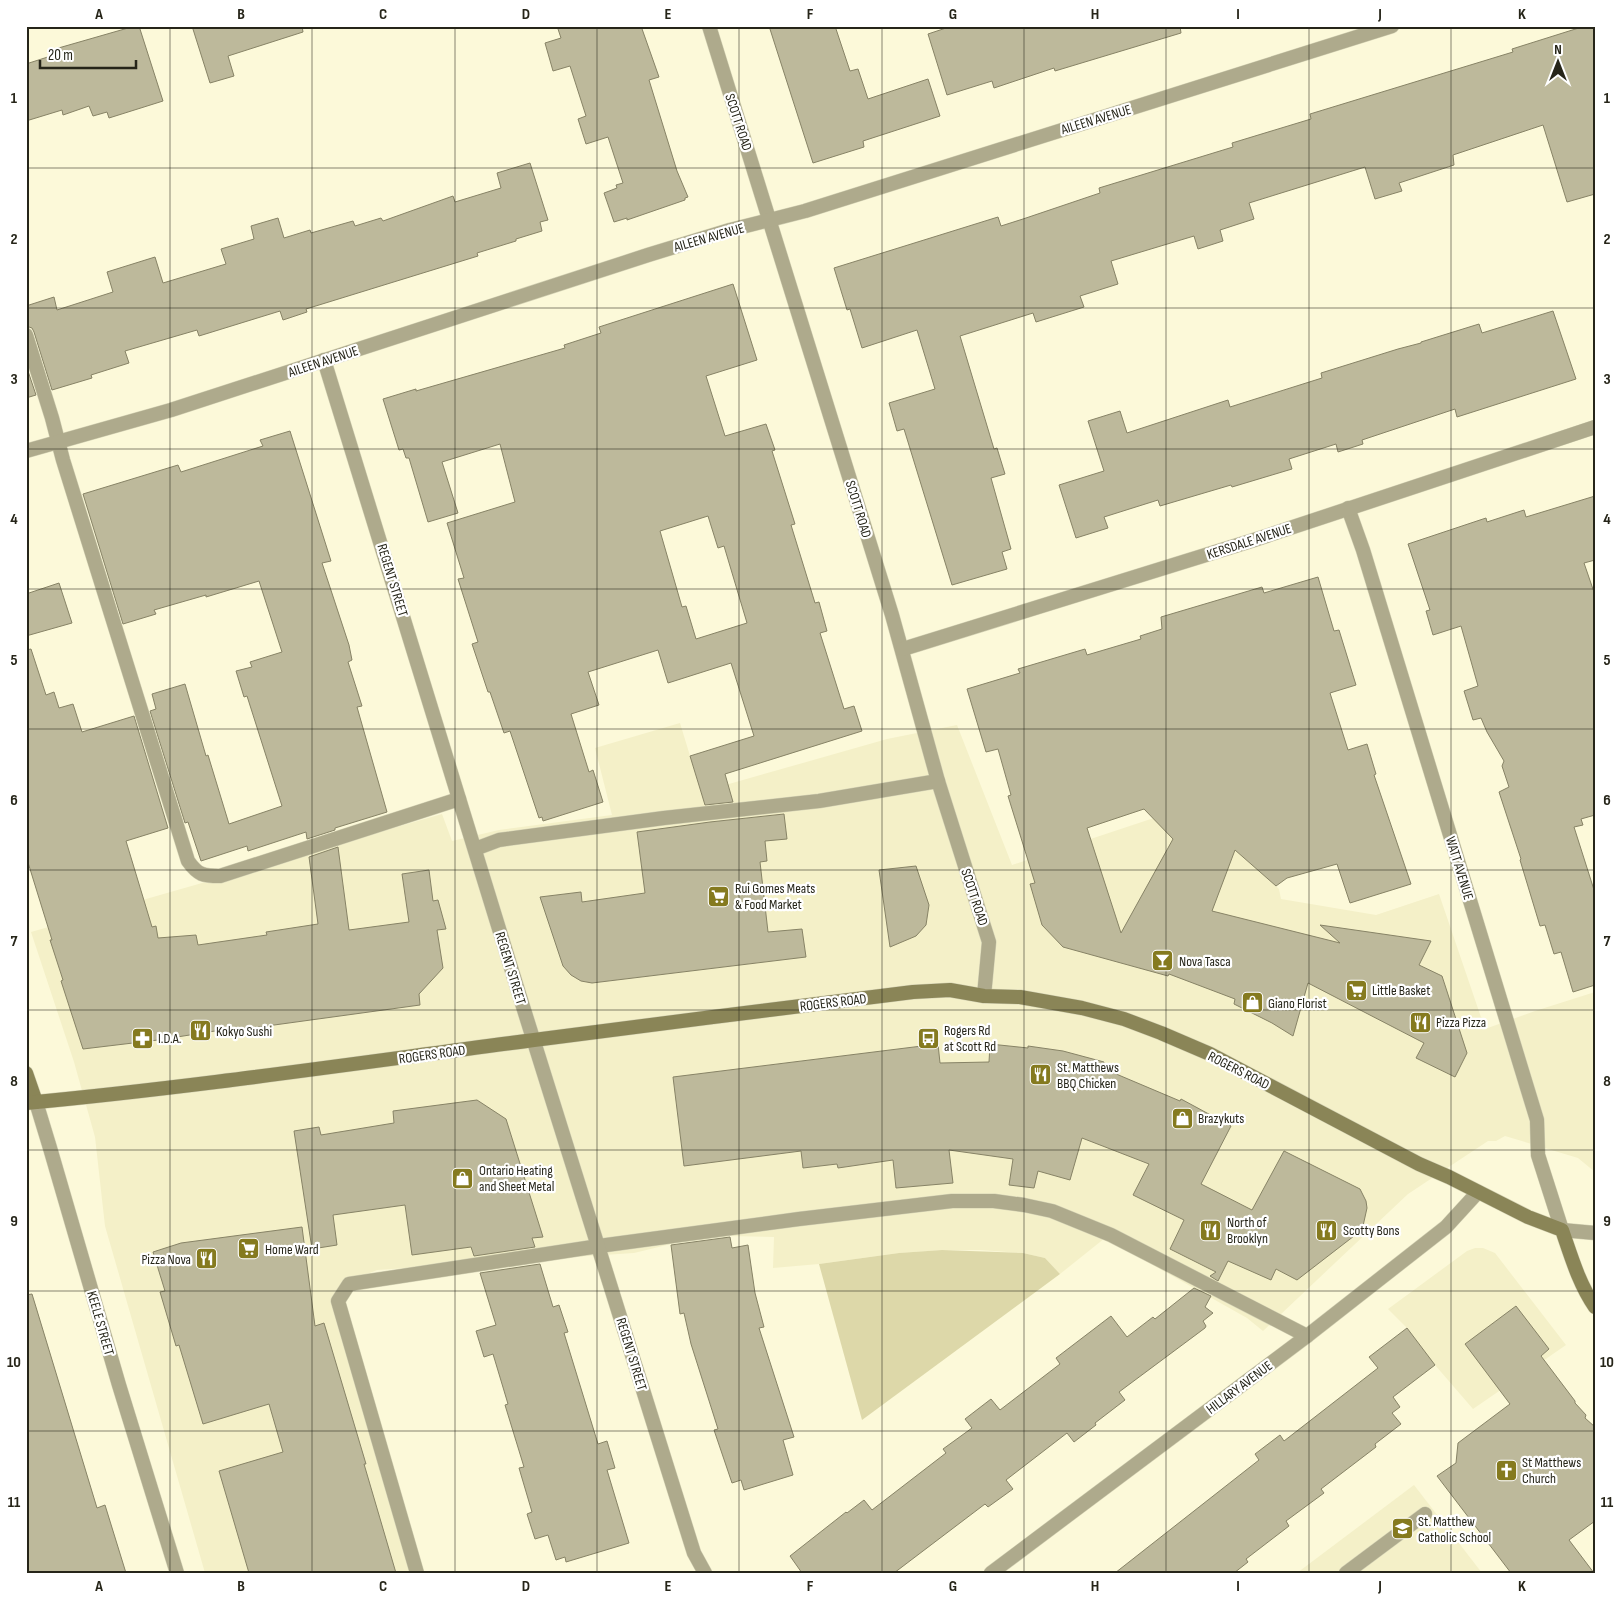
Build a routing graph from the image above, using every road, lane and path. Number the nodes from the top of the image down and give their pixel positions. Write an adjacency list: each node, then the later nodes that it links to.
1 (709, 26): 3 (street, SCOTT ROAD)
2 (1392, 26): 3 (street, AILEEN AVENUE)
3 (770, 220): 5 (street, AILEEN AVENUE); 10 (street, SCOTT ROAD)
4 (26, 335): 7 (street)
5 (324, 360): 7 (street, AILEEN AVENUE); 12 (street, REGENT STREET)
6 (1595, 427): 9 (street, KERSDALE AVENUE)
7 (58, 441): 8 (street, AILEEN AVENUE); 12 (street)
8 (26, 451)
9 (1348, 508): 10 (street, KERSDALE AVENUE); 19 (street, WATT AVENUE)
10 (903, 650): 11 (street, SCOTT ROAD)
11 (938, 781): 13 (street); 14 (street, SCOTT ROAD)
12 (459, 799): 13 (street, REGENT STREET)
13 (475, 849): 15 (street, REGENT STREET)
14 (984, 996): 15 (main road, ROGERS ROAD); 18 (main road, ROGERS ROAD)
15 (534, 1040): 17 (main road, ROGERS ROAD); 21 (street, REGENT STREET)
16 (26, 1074): 17 (main road, KEELE STREET)
17 (31, 1103): 25 (street, KEELE STREET)
18 (1478, 1192): 19 (main road, ROGERS ROAD); 23 (street, HILLARY AVENUE)
19 (1562, 1230): 20 (street, ROGERS ROAD); 22 (main road)
20 (1595, 1233)
21 (599, 1246): 23 (street); 26 (street); 27 (street, REGENT STREET)
22 (1595, 1307)
23 (1307, 1336): 28 (street, HILLARY AVENUE)
24 (1425, 1514): 29 (street)
25 (177, 1573)
26 (417, 1573)
27 (705, 1573)
28 (991, 1573)
29 (1346, 1573)

